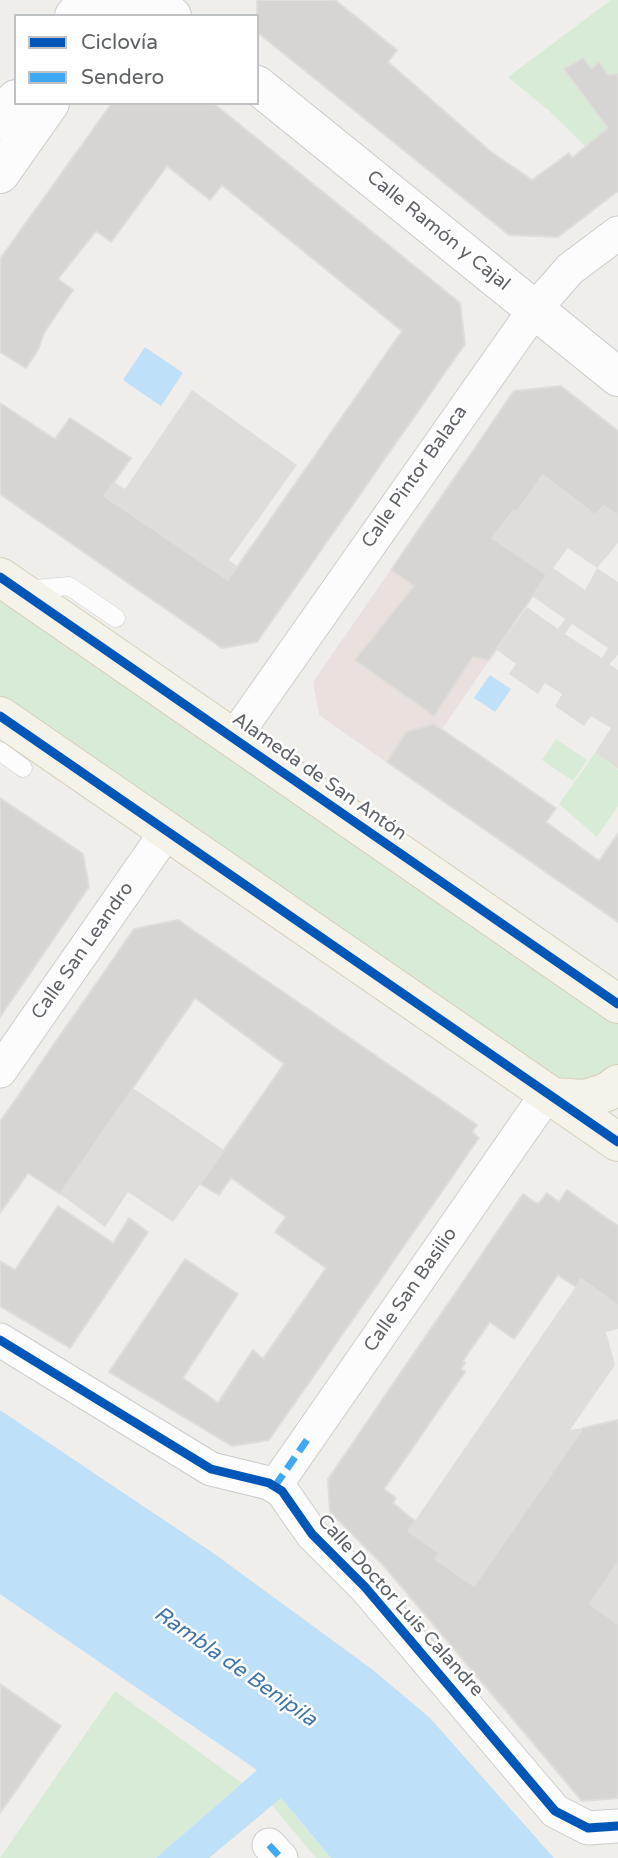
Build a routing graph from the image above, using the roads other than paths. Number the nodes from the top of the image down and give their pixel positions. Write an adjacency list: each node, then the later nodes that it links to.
1 (87, 0): 4 (main road)
2 (127, 0): 5 (main road)
3 (153, 0): 6 (main road)
4 (76, 14)
5 (115, 14)
6 (170, 14)
7 (259, 87): 13 (main road, Calle Ramón y Cajal)
8 (14, 102): 10 (main road)
9 (49, 105): 11 (main road)
10 (0, 121)
11 (0, 174)
12 (618, 233): 13 (street, Calle Pintor Balaca)
13 (535, 309): 14 (main road, Calle Ramón y Cajal); 18 (street, Calle Pintor Balaca)
14 (618, 377)
15 (10, 584): 16 (lane); 18 (main road, Alameda de San Antón)
16 (116, 618)
17 (0, 716): 21 (main road)
18 (233, 738): 22 (main road, Alameda de San Antón)
19 (0, 751): 20 (lane)
20 (23, 768)
21 (167, 831): 23 (street, Calle San Leandro); 25 (main road)
22 (616, 1001)
23 (0, 1071)
24 (618, 1084): 25 (main road)
25 (550, 1096): 26 (main road); 28 (street, Calle San Basilio)
26 (618, 1142)
27 (0, 1340): 28 (street)
28 (275, 1486): 29 (street, Calle Doctor Luis Calandre)
29 (617, 1832)

